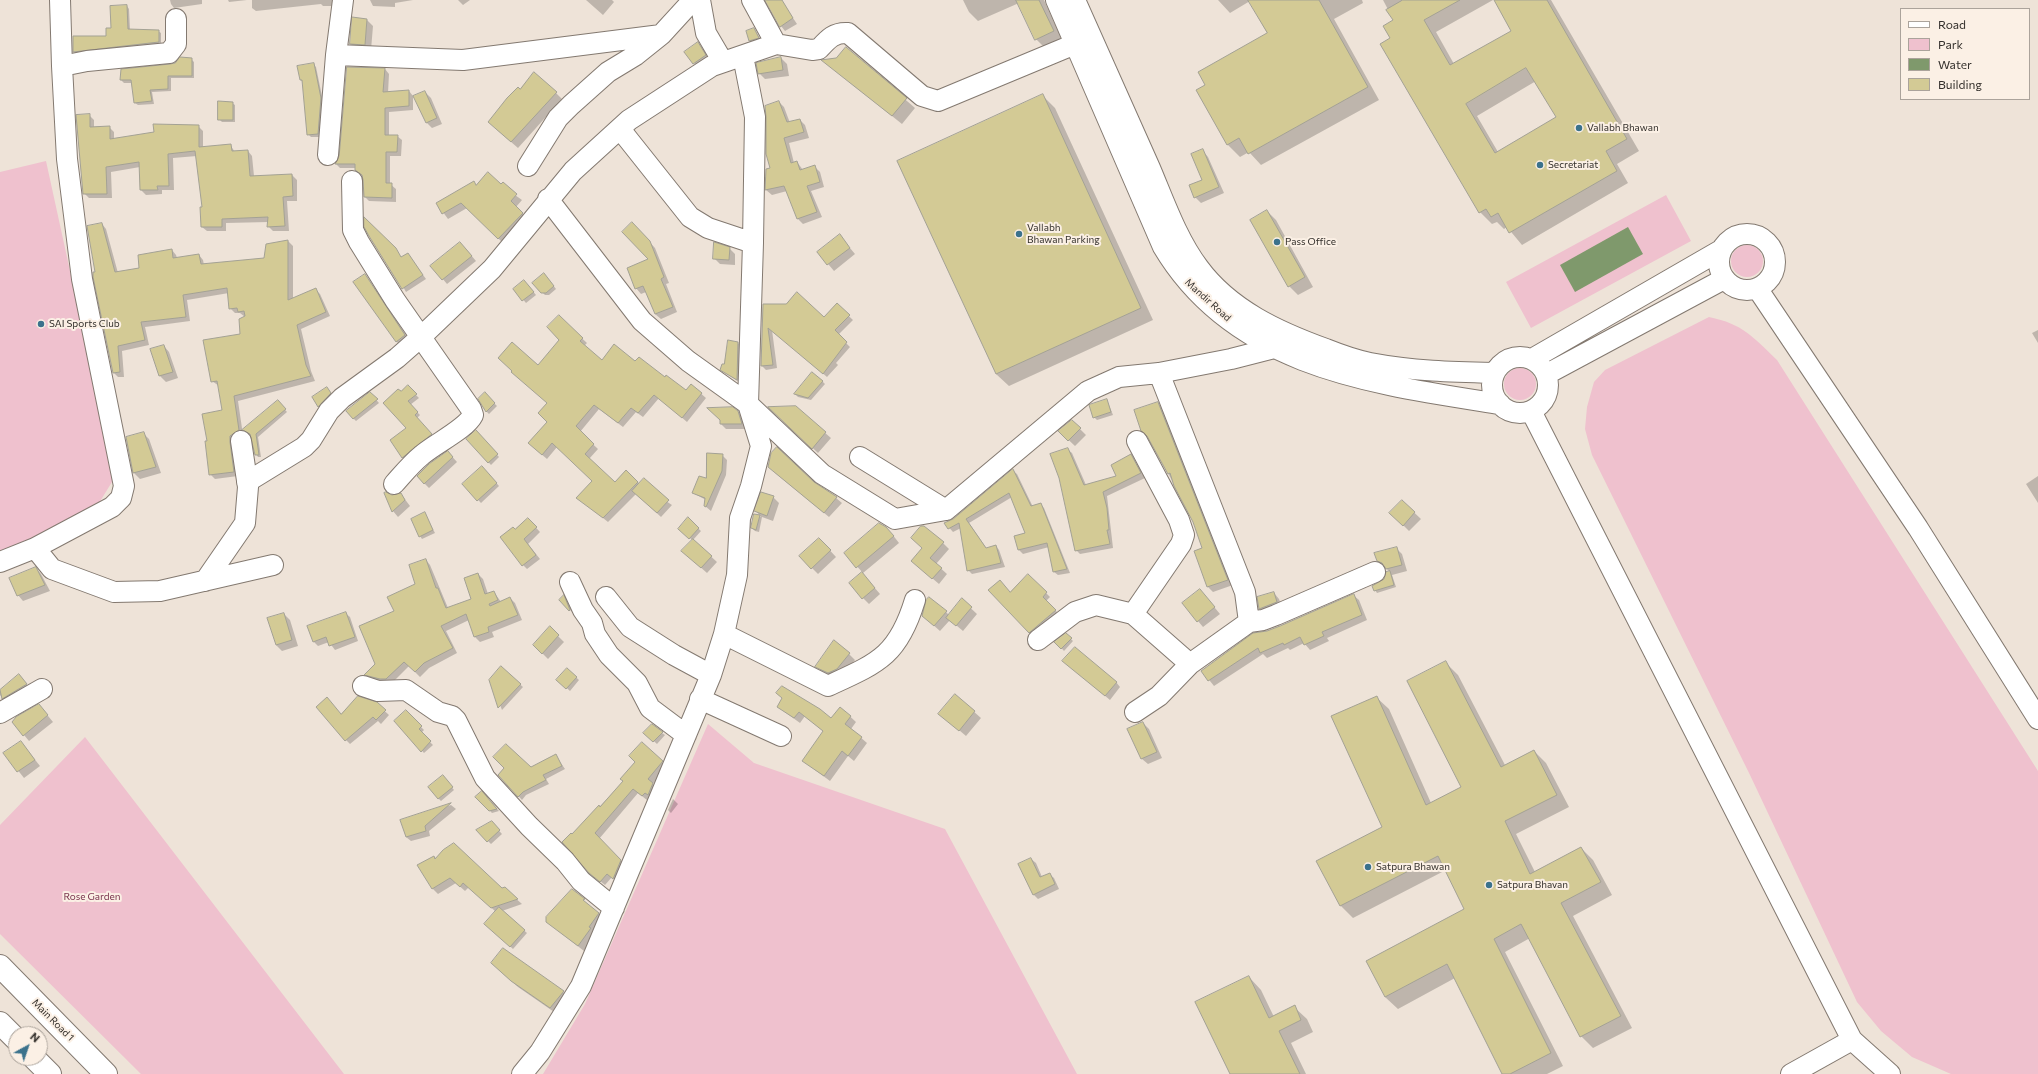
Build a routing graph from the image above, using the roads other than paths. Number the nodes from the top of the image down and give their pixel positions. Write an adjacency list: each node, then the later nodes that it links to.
1 (60, 0): 15 (street)
2 (343, 0): 12 (street)
3 (693, 0): 9 (street)
4 (700, 0): 14 (street)
5 (752, 0): 10 (street)
6 (1056, 0): 11 (street, Mandir Road)
7 (1075, 0): 29 (street, Mandir Road)
8 (176, 19): 15 (street)
9 (661, 35): 12 (street); 18 (street)
10 (776, 44): 11 (street); 13 (street)
11 (1076, 44): 26 (street, Mandir Road)
12 (336, 55): 17 (street)
13 (743, 56): 14 (street); 21 (street)
14 (723, 62): 16 (street)
15 (62, 66): 40 (street)
16 (620, 129): 20 (street); 21 (street)
17 (328, 155)
18 (528, 166)
19 (352, 181): 25 (street)
20 (548, 199): 25 (street); 31 (street)
21 (753, 243): 31 (street)
22 (1721, 250): 23 (street); 24 (street); 27 (street)
23 (1724, 279): 24 (street); 30 (street)
24 (1757, 288): 59 (street)
25 (422, 336): 37 (street); 38 (street)
26 (1274, 348): 28 (street); 32 (street, Mandir Road)
27 (1532, 359): 29 (street); 30 (street)
28 (1158, 373): 39 (street); 49 (street)
29 (1494, 373): 32 (street)
30 (1547, 374): 33 (street)
31 (748, 404): 39 (street); 50 (street)
32 (1500, 404): 33 (street)
33 (1531, 411): 66 (street)
34 (241, 441): 37 (street)
35 (1137, 441): 48 (street)
36 (860, 457): 39 (street)
37 (247, 482): 44 (street)
38 (394, 484)
39 (946, 510)
40 (35, 548): 41 (street); 44 (street)
41 (0, 562)
42 (273, 565): 44 (street)
43 (1375, 572): 49 (street)
44 (205, 581)
45 (570, 582): 60 (street)
46 (606, 597): 53 (street)
47 (915, 600): 50 (street)
48 (1133, 614): 51 (street); 52 (street)
49 (1250, 622): 52 (street)
50 (724, 634): 53 (street)
51 (1038, 640)
52 (1190, 664): 57 (street)
53 (711, 674): 56 (street)
54 (363, 686): 62 (street)
55 (42, 689): 58 (street)
56 (700, 699): 60 (street); 61 (street)
57 (1135, 712)
58 (0, 713)
59 (2038, 719)
60 (686, 735): 62 (street)
61 (781, 736)
62 (614, 908): 71 (street)
63 (0, 966): 70 (main road, Main Road 1)
64 (0, 1023): 65 (main road)
65 (8, 1031)
66 (1852, 1040): 68 (street); 72 (street)
67 (42, 1066): 69 (main road)
68 (1796, 1073)
69 (50, 1074)
70 (106, 1074)
71 (522, 1074)
72 (1890, 1074)

